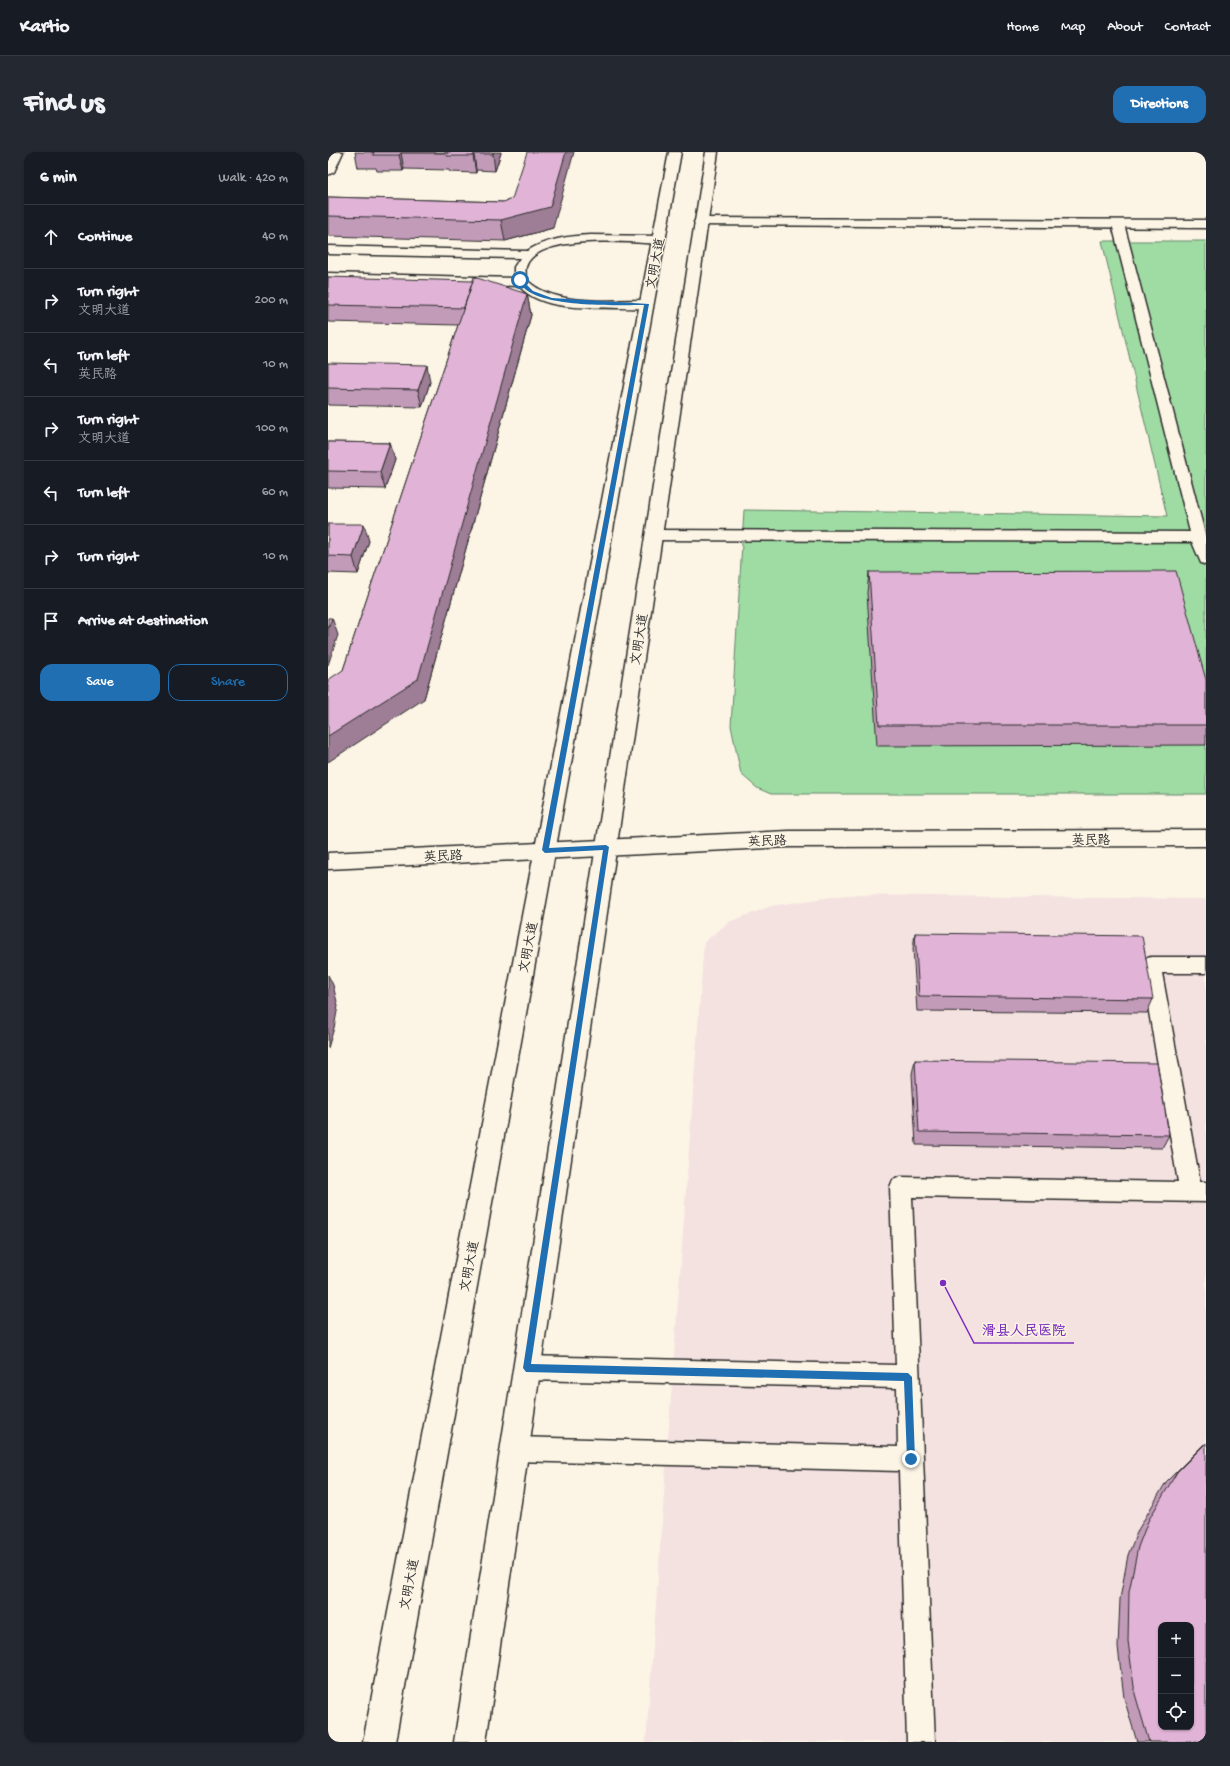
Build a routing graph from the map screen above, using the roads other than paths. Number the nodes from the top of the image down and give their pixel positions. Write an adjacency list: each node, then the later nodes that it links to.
1 (338, 152): 4 (lane)
2 (675, 152): 8 (main road, 文明大道)
3 (712, 152): 5 (main road, 文明大道)
4 (328, 172)
5 (701, 222): 6 (main road); 14 (main road, 文明大道)
6 (1118, 224): 7 (main road); 15 (lane)
7 (1206, 224)
8 (659, 240): 10 (lane); 13 (main road, 文明大道)
9 (328, 250): 10 (lane)
10 (529, 255): 12 (lane)
11 (328, 277): 12 (lane)
12 (522, 282): 13 (lane)
13 (647, 304): 19 (main road, 文明大道)
14 (653, 535): 15 (lane); 18 (main road, 文明大道)
15 (1198, 537): 16 (lane)
16 (1206, 560)
17 (1206, 838): 18 (main road, 英民路)
18 (606, 847): 19 (main road, 英民路); 23 (main road, 文明大道)
19 (545, 850): 20 (main road, 英民路); 27 (main road, 文明大道)
20 (328, 861)
21 (1206, 965): 22 (lane)
22 (1198, 1192): 24 (lane)
23 (526, 1368): 24 (lane); 25 (main road, 文明大道)
24 (908, 1377): 26 (lane)
25 (514, 1449): 26 (lane); 28 (main road, 文明大道)
26 (911, 1459): 29 (lane)
27 (379, 1742)
28 (470, 1742)
29 (921, 1742)

